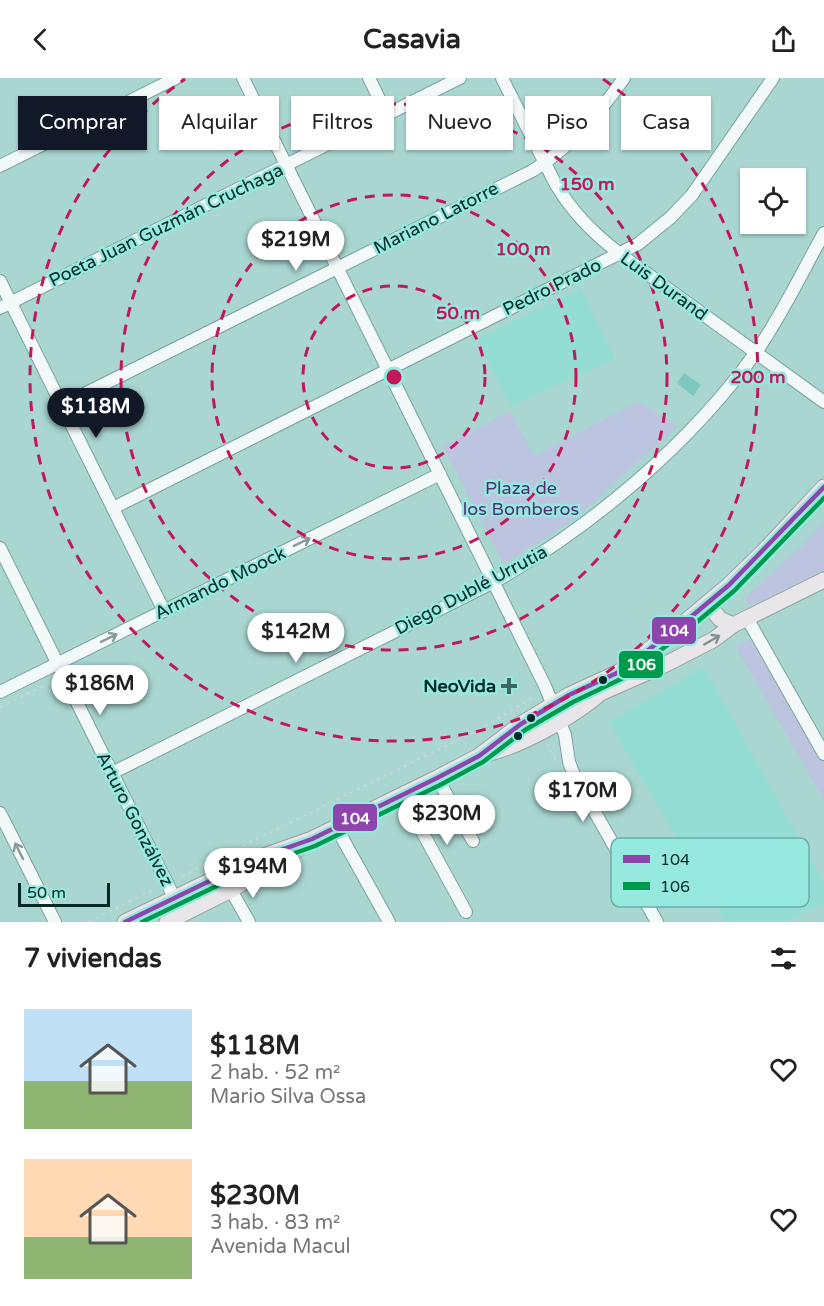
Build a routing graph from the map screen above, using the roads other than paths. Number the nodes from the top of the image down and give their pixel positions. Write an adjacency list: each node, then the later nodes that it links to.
1 (176, 78): 13 (street)
2 (243, 78): 12 (street)
3 (369, 78): 8 (street)
4 (460, 78): 9 (street, Poeta Juan Guzmán Cruchaga)
5 (502, 78): 11 (street, Luis Durand)
6 (624, 78): 11 (street, Mariano Latorre)
7 (773, 78): 15 (street, Pedro Prado)
8 (378, 96)
9 (394, 111)
10 (317, 150): 12 (street, Poeta Juan Guzmán Cruchaga)
11 (544, 164): 15 (street, Luis Durand); 16 (street, Mariano Latorre)
12 (287, 165): 16 (street); 18 (street, Poeta Juan Guzmán Cruchaga)
13 (0, 166)
14 (824, 233): 19 (street, Diego Dublé Urrutia)
15 (620, 254): 19 (street, Luis Durand); 20 (street, Pedro Prado)
16 (338, 267): 20 (street); 22 (street, Mariano Latorre)
17 (0, 281): 18 (street)
18 (5, 305): 22 (street)
19 (756, 352): 21 (street, Luis Durand); 28 (street, Diego Dublé Urrutia)
20 (388, 369): 23 (street); 25 (street, Pedro Prado)
21 (824, 402)
22 (62, 405): 25 (street)
23 (440, 474): 28 (street); 30 (street, Armando Moock, one-way to 23)
24 (824, 487): 29 (main road)
25 (113, 507): 30 (street)
26 (0, 548): 32 (street, Arturo Gonzálvez)
27 (824, 579): 31 (main road)
28 (494, 582): 36 (street); 40 (street, Diego Dublé Urrutia)
29 (708, 604): 31 (main road); 33 (main road)
30 (164, 611): 32 (street, Armando Moock, one-way to 30)
31 (740, 622): 35 (main road, one-way to 31); 38 (street)
32 (58, 664): 34 (street, Armando Moock); 40 (street, Arturo Gonzálvez)
33 (619, 672): 35 (main road); 36 (main road)
34 (0, 692)
35 (603, 692): 37 (main road)
36 (552, 705): 37 (street); 39 (main road)
37 (559, 721): 39 (main road); 47 (street)
38 (824, 754)
39 (479, 756): 41 (main road)
40 (112, 773): 49 (street, Arturo Gonzálvez)
41 (437, 778): 42 (main road); 46 (street)
42 (402, 795): 44 (main road); 51 (street)
43 (0, 813): 52 (street, one-way to 43)
44 (336, 827): 45 (main road); 56 (street)
45 (312, 839): 48 (main road); 49 (main road)
46 (472, 841)
47 (611, 841)
48 (231, 890): 54 (main road); 55 (street)
49 (174, 897): 53 (main road)
50 (649, 907): 57 (street)
51 (466, 912)
52 (55, 922)
53 (125, 922)
54 (167, 922)
55 (249, 922)
56 (389, 922)
57 (657, 922)

